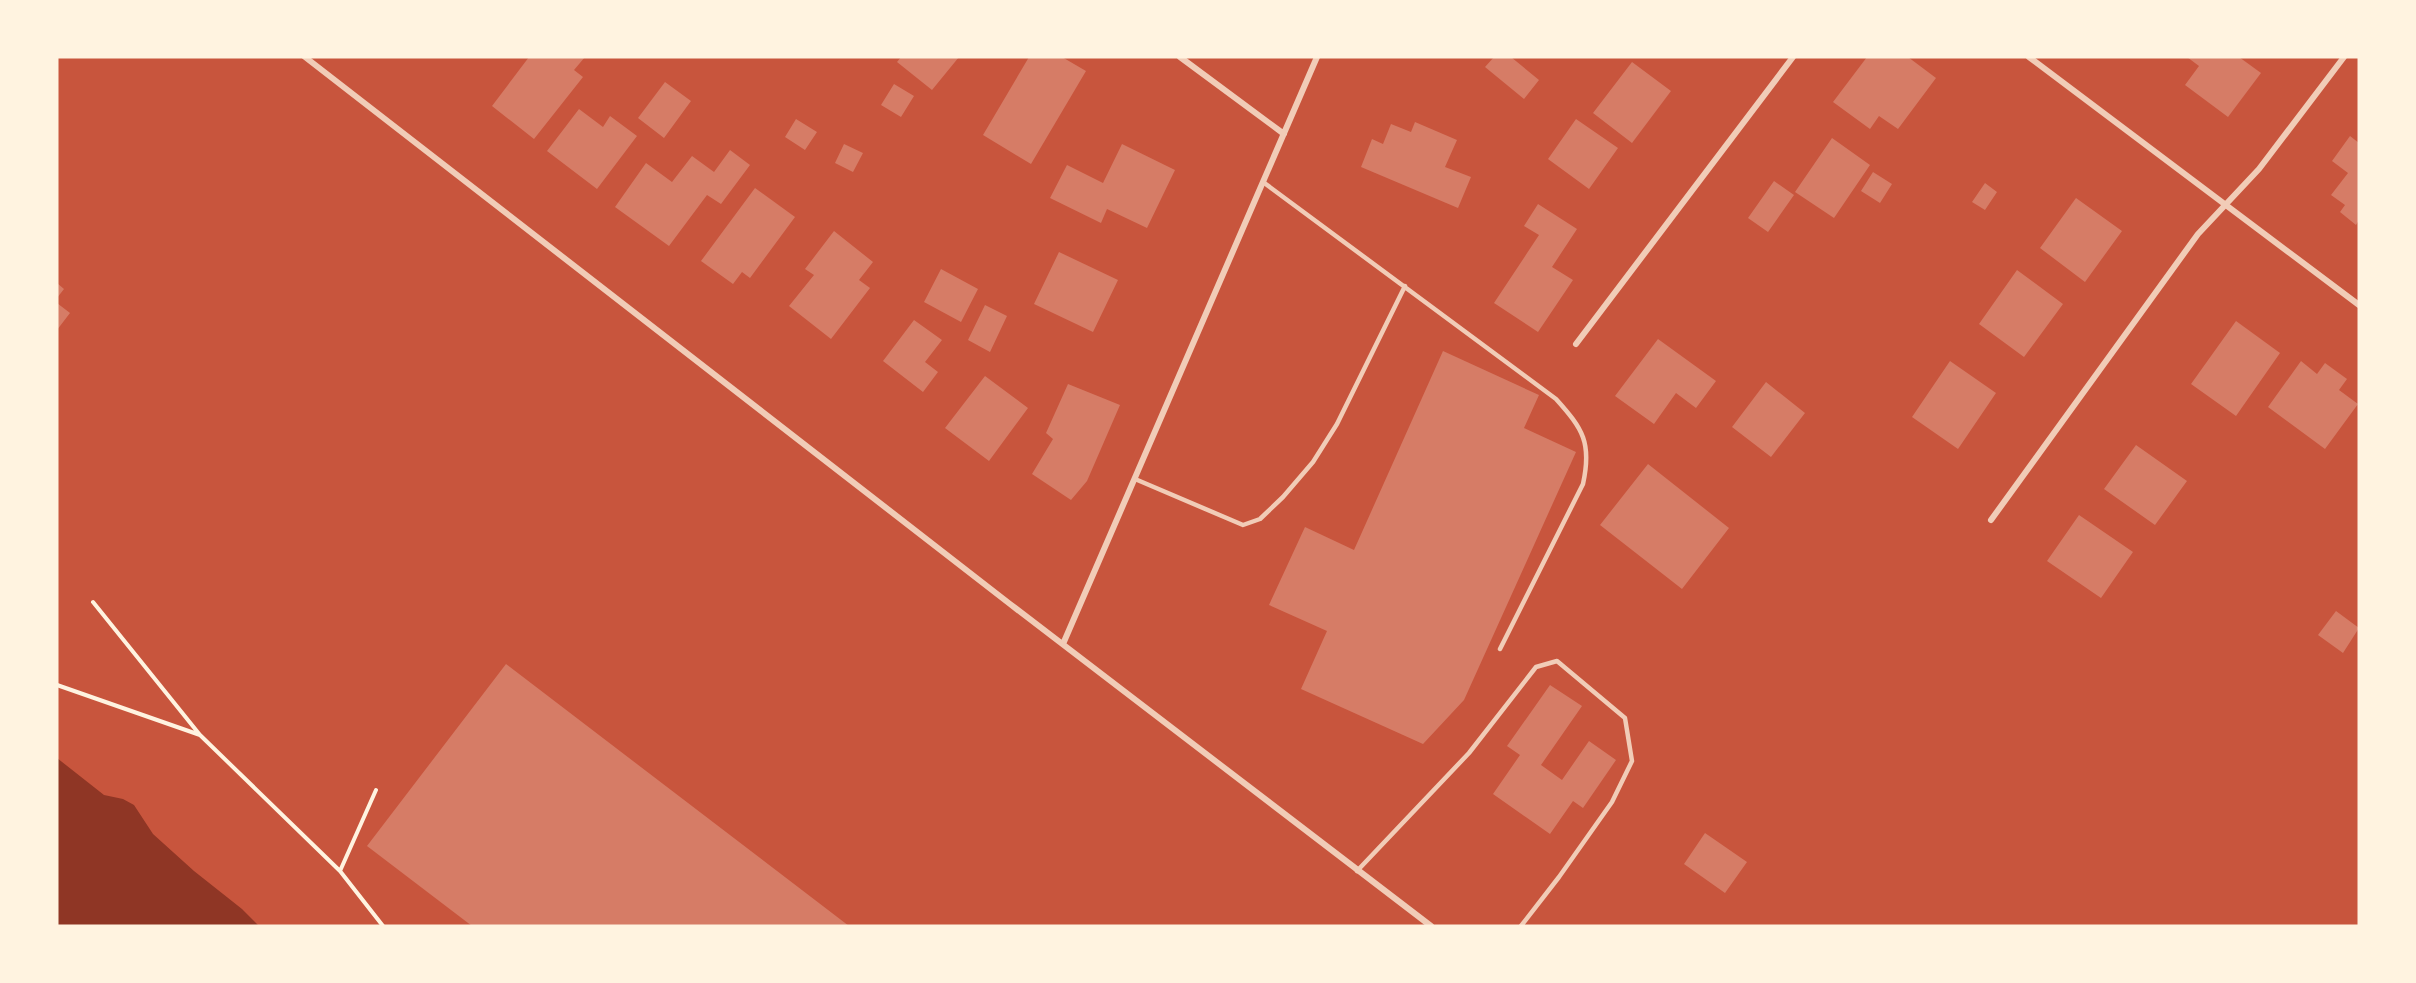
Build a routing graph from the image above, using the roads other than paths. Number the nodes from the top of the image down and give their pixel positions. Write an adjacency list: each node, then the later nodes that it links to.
1 (305, 57): 15 (street)
2 (1180, 57): 7 (street)
3 (1317, 57): 7 (street)
4 (1793, 57): 12 (street)
5 (2029, 57): 9 (street)
6 (2344, 57): 9 (street)
7 (1284, 134): 8 (street)
8 (1263, 182): 10 (lane); 13 (street)
9 (2226, 204): 11 (street); 14 (street)
10 (1405, 286): 13 (lane); 16 (lane)
11 (2359, 305)
12 (1576, 344)
13 (1135, 479): 15 (street)
14 (1991, 520)
15 (1063, 644): 17 (street)
16 (1500, 649)
17 (1357, 871): 18 (street); 19 (lane)
18 (1431, 926)
19 (1521, 926)

